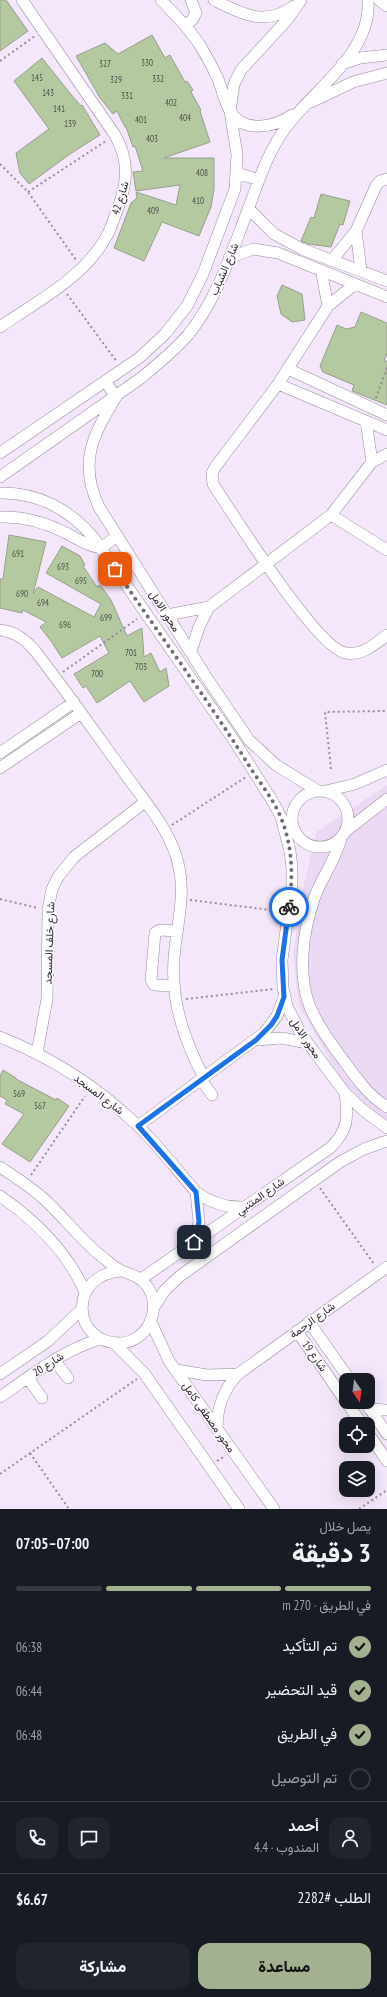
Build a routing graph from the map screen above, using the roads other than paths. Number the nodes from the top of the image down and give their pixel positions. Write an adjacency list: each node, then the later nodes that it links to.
1 (22, 0): 29 (street, شارع 42)
2 (161, 0): 9 (street)
3 (192, 0): 9 (street)
4 (214, 0): 5 (street)
5 (300, 0): 14 (street, شارع الشباب)
6 (368, 0): 11 (street, شارع الشباب)
7 (379, 0): 8 (street)
8 (387, 6)
9 (185, 25): 14 (street)
10 (387, 54): 11 (street)
11 (342, 64): 13 (street, شارع الشباب)
12 (387, 73): 13 (street)
13 (304, 106): 14 (street); 17 (street, شارع الشباب)
14 (230, 111): 15 (street, شارع الشباب)
15 (236, 173): 17 (street); 31 (street, شارع الشباب)
16 (387, 179): 19 (street)
17 (258, 180): 18 (street, شارع الشباب)
18 (248, 208): 20 (street); 21 (street, شارع الشباب)
19 (356, 231): 22 (street); 24 (street)
20 (300, 255): 21 (street); 22 (street); 23 (street)
21 (228, 258): 33 (street, شارع الشباب)
22 (332, 260): 24 (street)
23 (321, 270): 26 (street); 28 (street)
24 (361, 270): 25 (street)
25 (387, 281)
26 (355, 284): 27 (street); 28 (street)
27 (387, 297)
28 (328, 306): 30 (street)
29 (0, 327)
30 (288, 369): 32 (street); 34 (street)
31 (105, 381): 33 (street); 37 (street, شارع الشباب)
32 (278, 384): 35 (street); 47 (street)
33 (116, 397): 40 (street, شارع الشباب); 44 (street, محور الامل)
34 (387, 415)
35 (366, 421): 36 (street); 39 (street)
36 (387, 430)
37 (0, 453)
38 (387, 454): 39 (street)
39 (372, 462): 42 (street)
40 (0, 477)
41 (0, 492): 45 (street, محور الامل)
42 (331, 514): 46 (street); 47 (street)
43 (0, 517): 45 (street)
44 (117, 536): 45 (street); 49 (street, محور الامل)
45 (101, 548): 61 (street, محور الامل)
46 (387, 550)
47 (267, 564): 48 (street); 51 (street)
48 (209, 607): 49 (street); 52 (street)
49 (167, 615): 52 (street, محور الامل)
50 (0, 630): 53 (street)
51 (387, 635)
52 (191, 651): 58 (street, محور الامل)
53 (74, 702): 54 (street); 55 (street)
54 (81, 713): 56 (street); 60 (street)
55 (0, 753)
56 (0, 768)
57 (387, 770): 58 (street)
58 (322, 791): 62 (street); 63 (street)
59 (387, 799): 63 (street)
60 (145, 802): 65 (street); 71 (street, شارع خلف المسجد)
61 (281, 817): 62 (street); 64 (street, محور الامل)
62 (295, 831): 63 (street); 64 (street)
63 (343, 835): 72 (street)
64 (290, 851): 67 (street, محور الامل)
65 (177, 931): 66 (street); 66 (street)
66 (174, 986): 74 (street)
67 (283, 992): 69 (street); 70 (street, محور الامل)
68 (0, 1037): 71 (street, شارع المسجد)
69 (256, 1040): 70 (street); 74 (street)
70 (308, 1044): 73 (street, محور الامل)
71 (37, 1054): 78 (street, شارع المسجد)
72 (339, 1054): 73 (street); 77 (street)
73 (325, 1065): 75 (street, محور الامل)
74 (202, 1079): 76 (street); 78 (street)
75 (345, 1093): 79 (street, محور الامل); 81 (street, شارع المتنبي)
76 (212, 1095)
77 (387, 1108)
78 (138, 1126): 84 (street, شارع المسجد)
79 (387, 1128)
80 (387, 1141): 82 (street, شارع المتنبي)
81 (330, 1148): 82 (street); 86 (street, شارع المتنبي)
82 (340, 1162): 92 (street, شارع المتنبي)
83 (0, 1167): 89 (street)
84 (196, 1192): 86 (street, شارع المسجد); 87 (street)
85 (0, 1196): 91 (street)
86 (244, 1207): 87 (street, شارع المتنبي)
87 (194, 1242): 90 (street, شارع المتنبي)
88 (383, 1270): 95 (street, شارع الرحمة)
89 (121, 1271): 90 (street); 91 (street)
90 (141, 1279): 92 (street)
91 (85, 1292): 93 (street)
92 (154, 1307): 94 (street)
93 (82, 1308): 97 (street); 102 (street, شارع 20)
94 (151, 1322): 98 (street); 100 (street, محور مصطفى كامل)
95 (309, 1322): 96 (street, شارع الرحمة); 101 (street, شارع 19)
96 (297, 1331): 103 (street, شارع الرحمة); 106 (street, شارع 19)
97 (100, 1339): 98 (street); 99 (street, شارع 20)
98 (114, 1343): 116 (street)
99 (54, 1360): 104 (street, شارع 20); 105 (street)
100 (176, 1370): 103 (street); 112 (street, محور مصطفى كامل)
101 (345, 1373)
102 (0, 1374)
103 (238, 1374): 112 (street, شارع الرحمة)
104 (28, 1378): 107 (street, شارع 20); 108 (street)
105 (68, 1378)
106 (339, 1392)
107 (0, 1397)
108 (42, 1398)
109 (375, 1407): 111 (street)
110 (370, 1409): 113 (street)
111 (387, 1410)
112 (218, 1429): 117 (street, محور مصطفى كامل)
113 (387, 1434)
114 (375, 1443): 115 (street)
115 (387, 1461)
116 (239, 1509)
117 (274, 1509)

